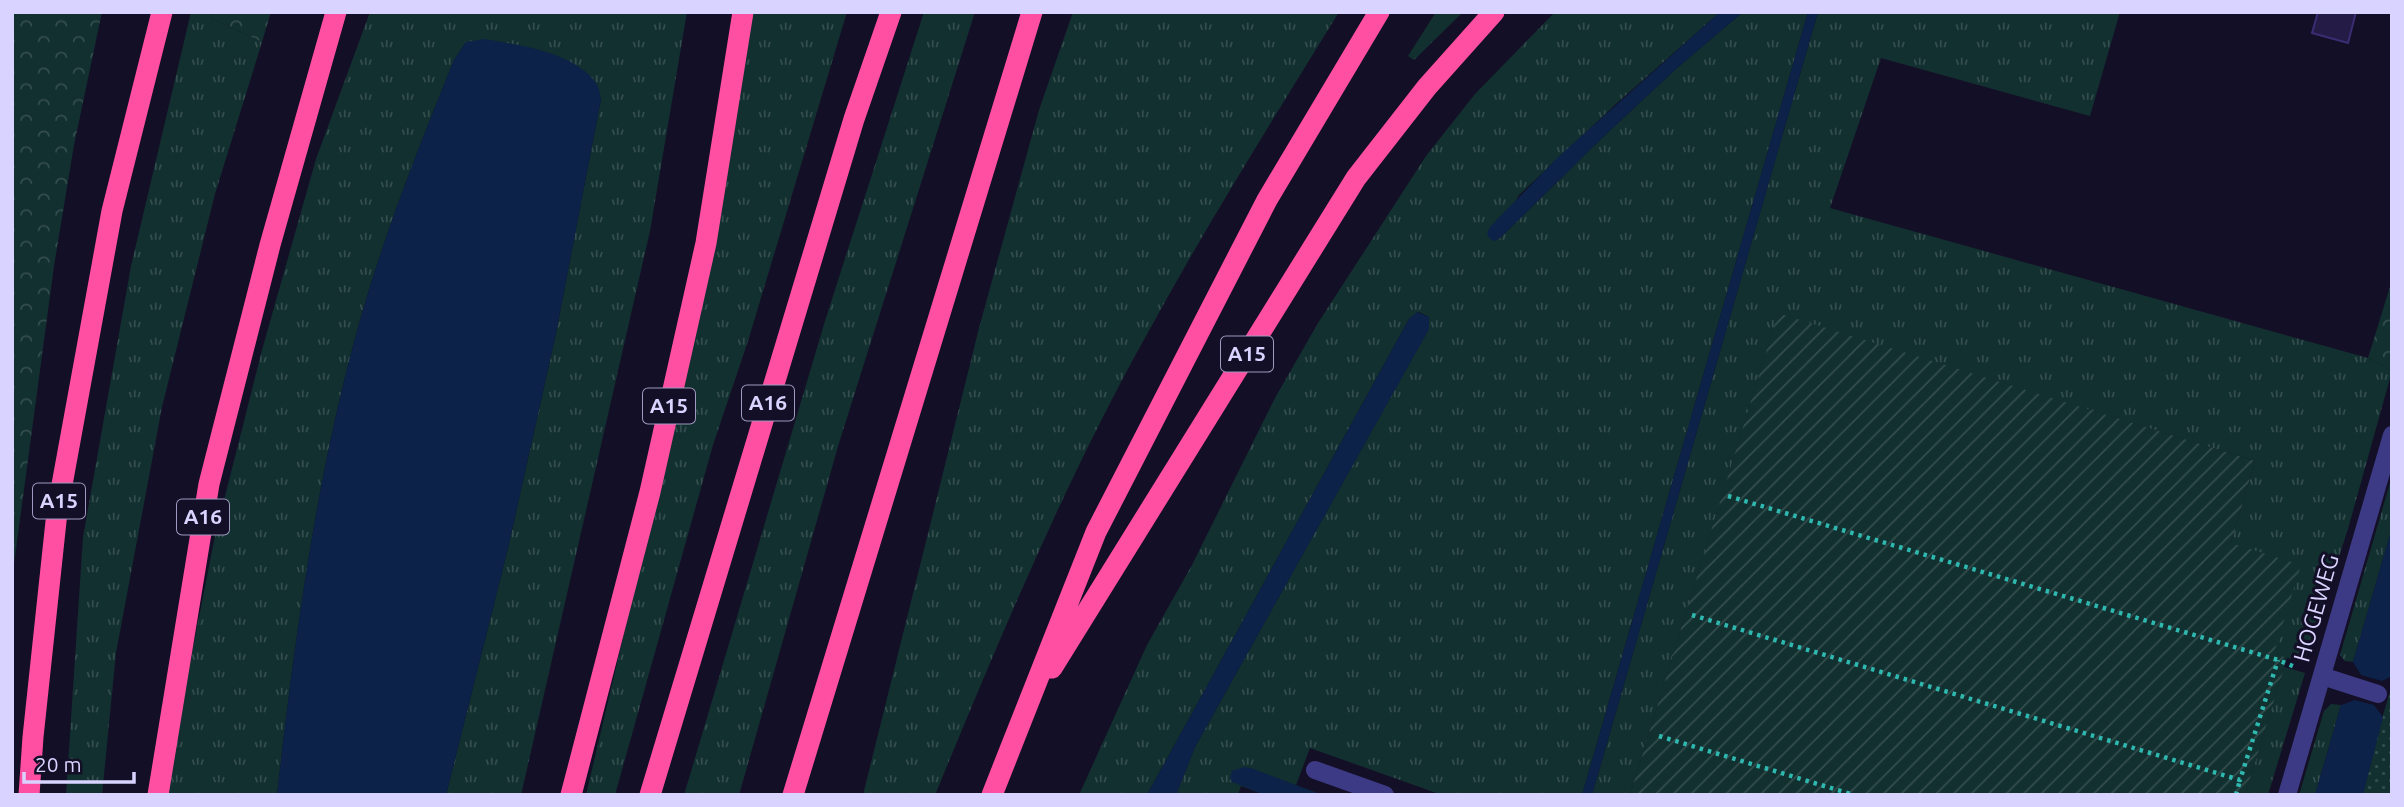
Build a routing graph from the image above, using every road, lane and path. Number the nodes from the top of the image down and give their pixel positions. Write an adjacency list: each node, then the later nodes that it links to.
1 (162, 12): 19 (highway, A15)
2 (336, 12): 20 (highway, A16)
3 (743, 12): 21 (highway, A15)
4 (891, 12): 22 (highway, A16)
5 (1032, 12): 23 (highway)
6 (1379, 12): 14 (highway, A15)
7 (1494, 12): 14 (highway, A15)
8 (2392, 435): 12 (street, HOGEWEG)
9 (1728, 496): 11 (path)
10 (1692, 615): 17 (path)
11 (2278, 660): 12 (path); 17 (path)
12 (2322, 676): 13 (street); 28 (street, HOGEWEG)
13 (2378, 694)
14 (1023, 714): 24 (highway, A15)
15 (1659, 736): 26 (path)
16 (1315, 770): 18 (street)
17 (2241, 780): 27 (path)
18 (1363, 791): 25 (street)
19 (29, 795)
20 (159, 795)
21 (570, 795)
22 (650, 795)
23 (793, 795)
24 (992, 795)
25 (1385, 795)
26 (1854, 795)
27 (2236, 795)
28 (2287, 795)

